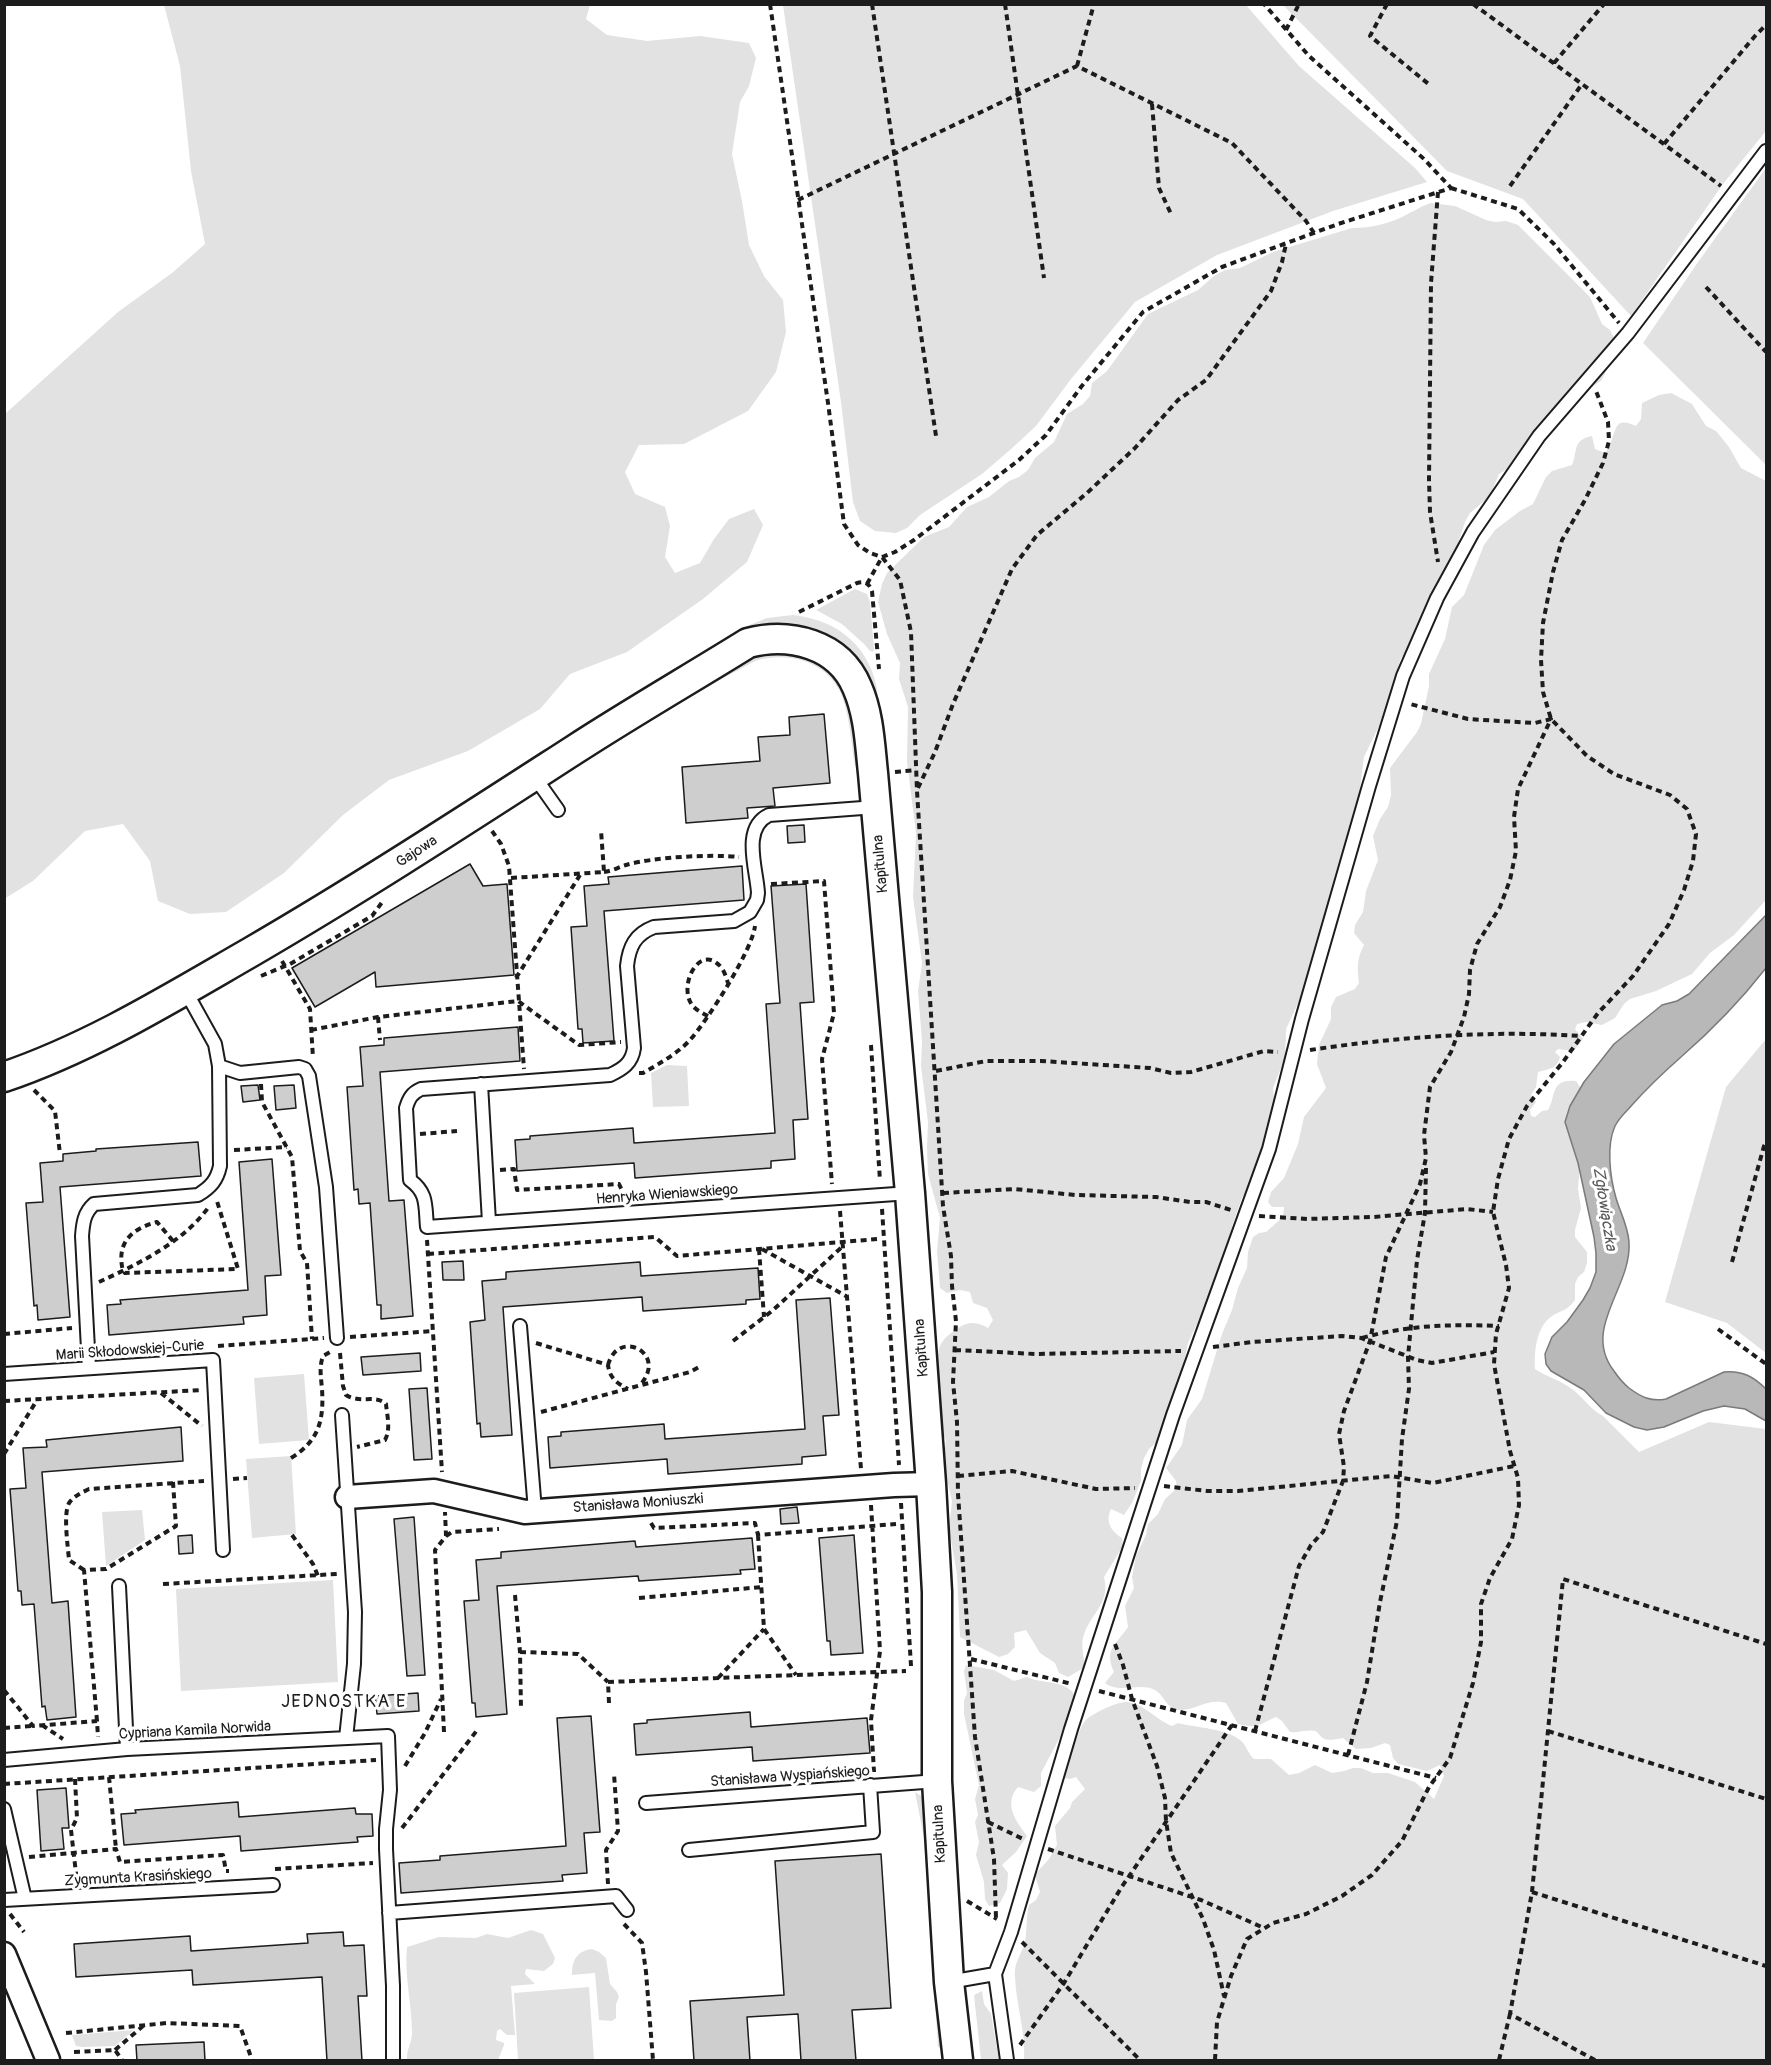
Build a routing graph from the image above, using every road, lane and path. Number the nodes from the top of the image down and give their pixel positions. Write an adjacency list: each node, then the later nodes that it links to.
1 (770, 4): 25 (path)
2 (872, 4): 20 (path)
3 (1005, 4): 16 (path)
4 (1095, 4): 13 (path)
5 (1264, 4): 11 (path)
6 (1299, 4): 11 (path)
7 (1387, 4): 15 (path)
8 (1473, 4): 12 (path)
9 (1604, 4): 12 (path)
10 (1767, 25): 18 (path)
11 (1286, 30): 23 (path)
12 (1554, 63): 14 (path)
13 (1077, 66): 16 (path); 17 (path)
14 (1582, 84): 18 (path); 22 (path)
15 (1431, 86)
16 (1017, 95): 20 (path); 29 (path)
17 (1152, 104): 26 (path); 27 (path)
18 (1664, 144): 21 (path)
19 (1767, 151): 31 (lane)
20 (893, 154): 25 (path); 34 (path)
21 (1712, 179)
22 (1510, 186)
23 (1451, 188): 24 (path); 31 (path)
24 (1438, 192): 27 (path); 37 (path)
25 (798, 200): 35 (path)
26 (1172, 216)
27 (1314, 232): 28 (path)
28 (1286, 243): 35 (path); 46 (path)
29 (1044, 278)
30 (1706, 287): 32 (path)
31 (1628, 333): 33 (lane)
32 (1767, 352)
33 (1590, 376): 37 (lane); 42 (path)
34 (936, 436)
35 (882, 557): 36 (path); 43 (path)
36 (867, 584): 38 (path); 40 (path)
37 (1442, 587): 41 (lane)
38 (799, 612)
39 (825, 651): 45 (street, Gajowa); 47 (street, Kapitulna)
40 (879, 669)
41 (1396, 700): 42 (path); 73 (lane)
42 (1551, 719): 68 (path); 69 (path)
43 (916, 770): 44 (path); 46 (path)
44 (888, 773)
45 (534, 776): 48 (lane); 63 (street, Gajowa)
46 (917, 791): 77 (path)
47 (876, 807): 51 (lane); 96 (street, Kapitulna)
48 (558, 810)
49 (601, 830): 52 (path)
50 (492, 831): 54 (path)
51 (755, 860): 52 (path); 55 (lane)
52 (604, 872): 53 (path)
53 (581, 874): 54 (path); 60 (path)
54 (511, 878): 60 (path)
55 (758, 885): 57 (lane); 95 (path)
56 (384, 897): 59 (path)
57 (756, 904): 62 (path); 71 (lane)
58 (282, 961): 59 (path)
59 (284, 966): 61 (path); 67 (path)
60 (516, 978): 64 (path)
61 (251, 980)
62 (728, 983): 65 (path); 65 (path)
63 (184, 990): 75 (lane); 81 (street, Gajowa)
64 (518, 1001): 66 (path); 71 (path); 79 (path)
65 (708, 1016): 78 (path)
66 (378, 1017): 67 (path); 70 (path)
67 (311, 1030): 74 (path)
68 (1581, 1036): 69 (path); 101 (path)
69 (1456, 1037): 73 (path); 91 (path)
70 (380, 1040)
71 (634, 1041): 78 (lane)
72 (871, 1041): 98 (path)
73 (1294, 1053): 77 (path); 104 (lane)
74 (313, 1065)
75 (219, 1066): 76 (lane); 88 (lane)
76 (260, 1071): 87 (path); 127 (lane)
77 (936, 1071): 97 (path)
78 (610, 1075): 79 (lane)
79 (525, 1081): 80 (lane)
80 (481, 1084): 85 (lane); 105 (lane)
81 (14, 1086): 83 (path)
82 (43, 1088): 83 (path)
83 (33, 1089): 89 (path)
84 (457, 1131): 85 (path)
85 (408, 1134): 105 (lane, Henryka Wieniawskiego)
86 (1767, 1143): 90 (path)
87 (287, 1147): 88 (path); 125 (path)
88 (221, 1151): 114 (lane)
89 (60, 1154)
90 (1761, 1156): 92 (path); 111 (path)
91 (1426, 1158): 102 (path); 103 (path)
92 (1767, 1161)
93 (496, 1170): 100 (path)
94 (842, 1184): 95 (path)
95 (832, 1185): 99 (path)
96 (910, 1192): 98 (lane, Henryka Wieniawskiego); 157 (street, Kapitulna)
97 (943, 1193): 104 (path); 130 (path)
98 (881, 1195): 99 (lane, Henryka Wieniawskiego); 156 (path)
99 (836, 1198): 105 (lane, Henryka Wieniawskiego); 108 (path)
100 (627, 1199)
101 (1493, 1212): 102 (path); 117 (path)
102 (1425, 1213): 103 (path); 119 (path)
103 (1407, 1214): 104 (path); 124 (path)
104 (1245, 1215): 129 (lane)
105 (489, 1222)
106 (877, 1239): 108 (path)
107 (173, 1241): 112 (path); 112 (path); 112 (path)
108 (843, 1245): 109 (path); 113 (path); 115 (path)
109 (760, 1249): 110 (path); 113 (path); 116 (path)
110 (428, 1254)
111 (1732, 1262)
112 (123, 1271): 114 (path)
113 (810, 1276): 115 (path); 116 (path)
114 (86, 1288): 118 (lane)
115 (847, 1296): 159 (path)
116 (765, 1317): 126 (path)
117 (1499, 1326): 119 (path); 131 (path)
118 (88, 1327): 123 (path); 136 (lane)
119 (1410, 1328): 124 (path); 132 (path)
120 (1719, 1329): 133 (path)
121 (433, 1331): 127 (path)
122 (520, 1332): 134 (path); 145 (lane)
123 (4, 1334)
124 (1370, 1338): 129 (path); 132 (path); 155 (path)
125 (312, 1339): 127 (path); 128 (path)
126 (733, 1341)
127 (338, 1343): 147 (path); 149 (path)
128 (218, 1346)
129 (1196, 1349): 130 (path); 158 (lane)
130 (954, 1350): 151 (path)
131 (1494, 1352): 132 (path); 150 (path)
132 (1408, 1357): 153 (path)
133 (1767, 1364)
134 (608, 1365): 138 (path); 140 (path)
135 (699, 1367): 138 (path)
136 (89, 1368): 137 (lane, Marii Skłodowskiej-Curie); 139 (lane, Marii Skłodowskiej-Curie)
137 (4, 1374)
138 (639, 1386): 140 (path)
139 (214, 1389): 141 (path); 154 (lane, Marii Skłodowskiej-Curie)
140 (628, 1389): 145 (path)
141 (161, 1392): 142 (path); 146 (path)
142 (38, 1400): 143 (path); 148 (path)
143 (4, 1401)
144 (342, 1415): 147 (lane)
145 (527, 1416): 161 (lane)
146 (207, 1431)
147 (344, 1449): 160 (lane)
148 (4, 1454)
149 (291, 1458)
150 (1514, 1466): 153 (path); 209 (path)
151 (958, 1476): 158 (path); 182 (path)
152 (247, 1478): 154 (path)
153 (1400, 1478): 155 (path); 204 (path)
154 (219, 1480): 169 (lane, Marii Skłodowskiej-Curie); 170 (path)
155 (1342, 1481): 158 (path); 199 (path)
156 (900, 1485): 157 (street, Stanisława Moniuszki); 159 (street, Stanisława Moniuszki); 184 (path)
157 (931, 1485): 211 (street, Kapitulna)
158 (1149, 1486): 178 (lane)
159 (865, 1487): 161 (street, Stanisława Moniuszki); 164 (path)
160 (347, 1497): 161 (street, Stanisława Moniuszki); 171 (lane)
161 (535, 1511)
162 (648, 1519): 167 (path)
163 (896, 1524): 164 (path)
164 (872, 1526): 167 (path); 185 (path)
165 (509, 1528): 168 (path)
166 (292, 1535): 172 (path)
167 (758, 1535): 175 (path)
168 (446, 1536)
169 (223, 1550)
170 (84, 1570)
171 (353, 1574): 172 (path); 201 (lane)
172 (318, 1576): 173 (path)
173 (164, 1584)
174 (119, 1586): 202 (lane)
175 (762, 1587): 177 (path); 179 (path)
176 (514, 1594): 181 (path)
177 (639, 1598)
178 (1106, 1621): 189 (lane); 192 (path)
179 (764, 1629): 186 (path); 187 (path)
180 (1767, 1644): 200 (path)
181 (520, 1652): 188 (path); 194 (path)
182 (971, 1659): 189 (path); 219 (path)
183 (906, 1671): 185 (path)
184 (912, 1671)
185 (877, 1672): 186 (path); 213 (path)
186 (796, 1675): 187 (path)
187 (718, 1678): 188 (path)
188 (608, 1682): 193 (path)
189 (1084, 1688): 192 (path); 220 (lane)
190 (4, 1690): 196 (path)
191 (442, 1696): 214 (path)
192 (1132, 1699): 195 (path); 218 (path)
193 (609, 1703)
194 (521, 1709)
195 (1232, 1725): 199 (path); 218 (path)
196 (33, 1726): 197 (path); 203 (path)
197 (4, 1728)
198 (478, 1729): 221 (path)
199 (1255, 1731): 204 (path)
200 (1548, 1731): 215 (path); 231 (path)
201 (346, 1738): 202 (lane, Cypriana Kamila Norwida); 205 (lane, Cypriana Kamila Norwida)
202 (127, 1749): 203 (lane, Cypriana Kamila Norwida)
203 (99, 1752): 206 (lane, Cypriana Kamila Norwida); 208 (path)
204 (1348, 1755): 209 (path)
205 (389, 1759): 207 (path); 214 (lane)
206 (4, 1760)
207 (109, 1777): 208 (path); 222 (path)
208 (101, 1778): 210 (path)
209 (1436, 1778): 241 (path)
210 (75, 1779): 212 (path); 224 (path)
211 (937, 1781): 213 (lane, Stanisława Wyspiańskiego); 247 (street, Kapitulna)
212 (4, 1784)
213 (872, 1785): 216 (lane, Stanisława Wyspiańskiego); 223 (lane)
214 (390, 1790): 221 (lane)
215 (1767, 1799)
216 (646, 1803)
217 (4, 1809): 225 (lane)
218 (1166, 1821): 229 (path); 233 (path)
219 (988, 1822): 220 (path); 240 (path)
220 (1036, 1845): 229 (path); 243 (lane)
221 (386, 1849): 226 (lane)
222 (116, 1850): 224 (path); 228 (path)
223 (689, 1850)
224 (74, 1853): 225 (path); 232 (path)
225 (16, 1858): 234 (lane)
226 (386, 1863): 227 (path); 239 (lane)
227 (271, 1869)
228 (237, 1871)
229 (1130, 1876): 233 (path); 248 (path)
230 (273, 1885): 232 (lane, Zygmunta Krasińskiego)
231 (1533, 1892): 245 (path); 250 (path)
232 (78, 1896): 234 (lane, Zygmunta Krasińskiego)
233 (1192, 1898): 241 (path); 249 (path)
234 (25, 1899): 235 (lane, Zygmunta Krasińskiego)
235 (4, 1900)
236 (967, 1901): 240 (path)
237 (4, 1906): 242 (path)
238 (627, 1911): 239 (lane)
239 (389, 1913): 259 (lane)
240 (996, 1918): 243 (path)
241 (1264, 1928): 249 (path)
242 (24, 1932)
243 (1011, 1932): 246 (lane); 248 (path)
244 (4, 1954): 256 (street)
245 (1767, 1966)
246 (995, 1974): 247 (lane); 261 (lane)
247 (949, 1982): 260 (street, Kapitulna)
248 (1064, 1983): 254 (path); 262 (path)
249 (1224, 1997): 263 (path)
250 (1510, 2014): 264 (path); 265 (path)
251 (144, 2025): 252 (path); 253 (path); 258 (path)
252 (66, 2033)
253 (115, 2050): 255 (path); 257 (path)
254 (1016, 2050)
255 (74, 2052)
256 (48, 2061)
257 (122, 2061)
258 (252, 2061)
259 (393, 2061)
260 (957, 2061)
261 (1006, 2061)
262 (1140, 2061)
263 (1215, 2061)
264 (1499, 2061)
265 (1595, 2061)

